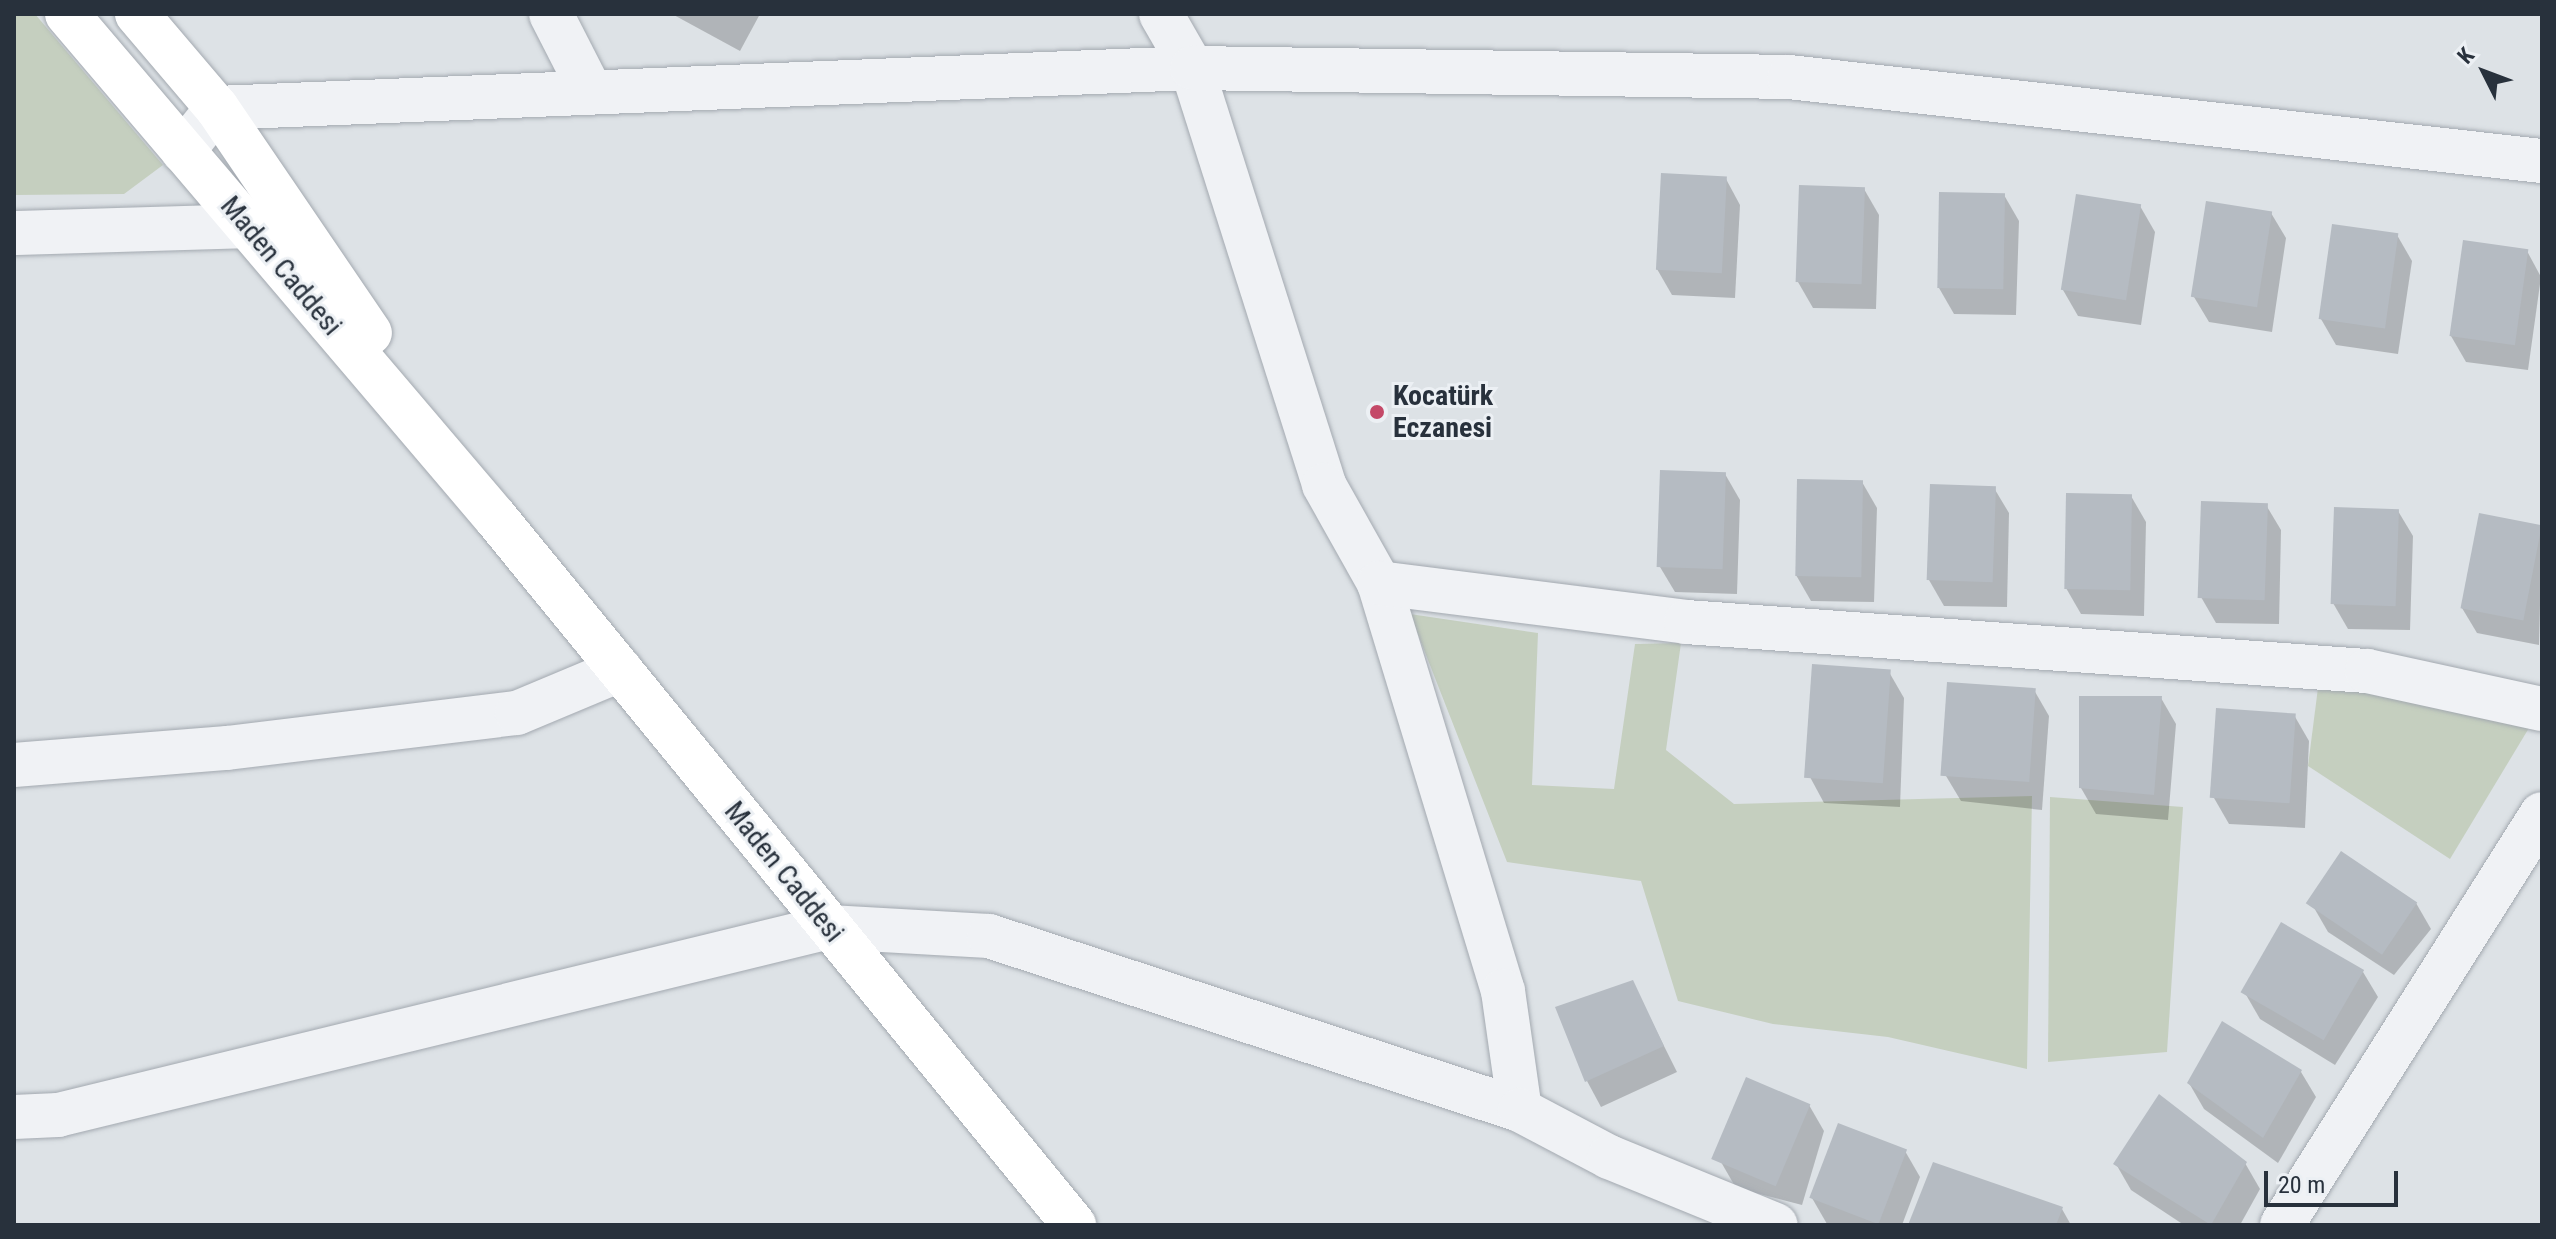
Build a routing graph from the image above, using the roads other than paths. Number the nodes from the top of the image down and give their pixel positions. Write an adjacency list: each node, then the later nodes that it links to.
1 (67, 14): 8 (main road, Maden Caddesi)
2 (137, 14): 7 (main road, Maden Caddesi)
3 (551, 14): 6 (street)
4 (1161, 14): 5 (street)
5 (1192, 68): 6 (street); 9 (street); 13 (street)
6 (591, 92): 7 (street)
7 (217, 108): 8 (street); 12 (main road, Maden Caddesi)
8 (183, 151): 10 (main road, Maden Caddesi)
9 (2542, 161)
10 (246, 226): 11 (street); 12 (main road, Maden Caddesi)
11 (14, 233)
12 (495, 517): 14 (main road, Maden Caddesi)
13 (1379, 583): 15 (street); 19 (street)
14 (620, 670): 16 (street); 18 (main road, Maden Caddesi)
15 (2542, 709)
16 (14, 765)
17 (2542, 814): 23 (street)
18 (829, 927): 19 (street); 20 (street); 21 (main road, Maden Caddesi)
19 (1520, 1110): 22 (street)
20 (14, 1117)
21 (1074, 1225)
22 (1776, 1225)
23 (2282, 1225)

